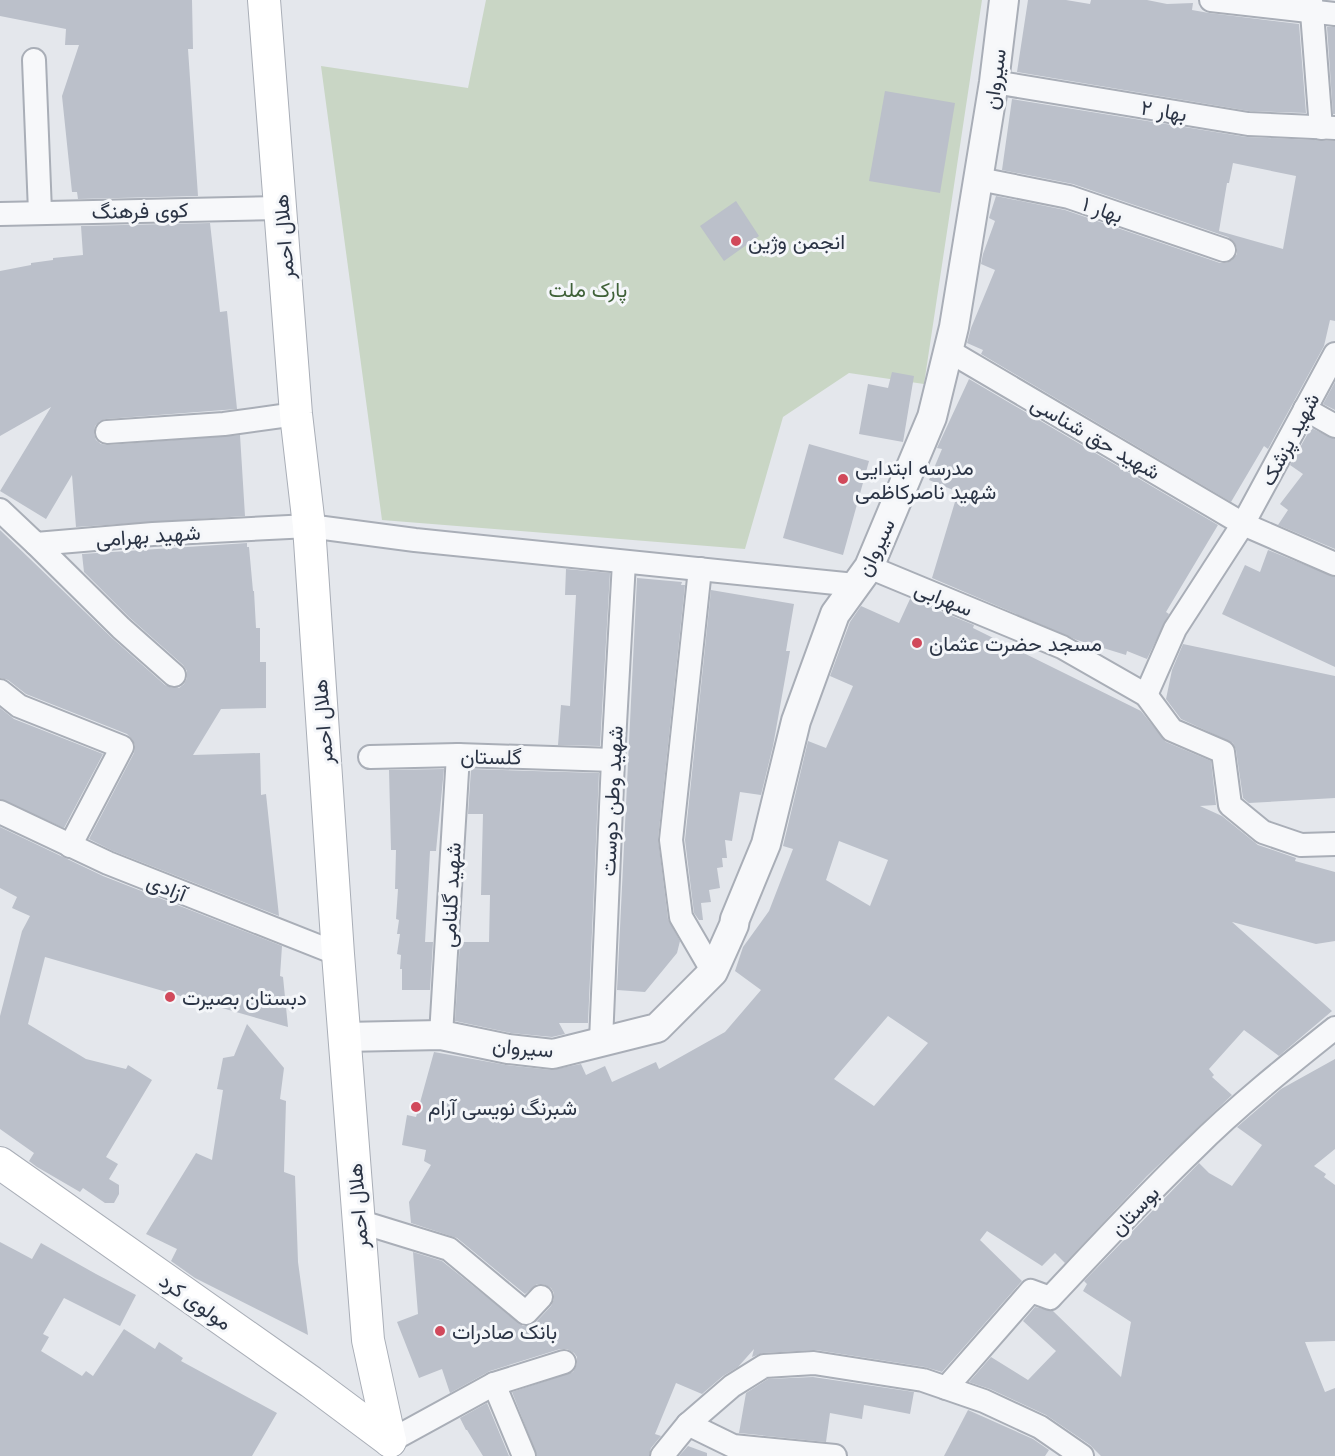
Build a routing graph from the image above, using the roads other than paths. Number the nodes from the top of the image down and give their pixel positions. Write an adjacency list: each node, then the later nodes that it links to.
1 (264, 0): 10 (main road, هلال احمر)
2 (1004, 0): 7 (street, سیروان)
3 (1211, 0): 4 (street)
4 (1312, 6): 5 (street); 8 (street)
5 (1335, 14)
6 (34, 60): 11 (street)
7 (994, 81): 8 (street, بهار ۲); 9 (street, سیروان)
8 (1328, 128)
9 (979, 179): 13 (street, بهار ۱); 14 (street, سیروان)
10 (281, 208): 11 (street, کوی فرهنگ); 17 (main road, هلال احمر)
11 (40, 212): 12 (street, کوی فرهنگ)
12 (0, 214)
13 (1224, 249)
14 (949, 351): 21 (street, شهید حق شناسی); 27 (street, سیروان)
15 (1335, 354): 16 (street, شهید پزشک)
16 (1305, 409): 18 (street); 21 (street, شهید پزشک)
17 (296, 414): 19 (street); 22 (main road, هلال احمر)
18 (1335, 426)
19 (107, 432)
20 (0, 510): 23 (street)
21 (1243, 524): 25 (street, شهید حق شناسی); 30 (street, شهید پزشک)
22 (309, 526): 23 (street, شهید بهرامی); 24 (street, شهید بهرامی); 37 (main road, هلال احمر)
23 (36, 544): 28 (street)
24 (624, 562): 26 (street, سهرابی); 33 (street, شهید وطن دوست)
25 (1335, 564)
26 (699, 569): 27 (street, سهرابی); 38 (street)
27 (862, 576): 30 (street, سهرابی); 38 (street, سیروان)
28 (174, 675)
29 (0, 691): 36 (street)
30 (1146, 695): 35 (street)
31 (458, 755): 32 (street, گلستان); 33 (street, گلستان); 40 (street, شهید گلنامی)
32 (370, 757)
33 (612, 760): 42 (street, شهید وطن دوست)
34 (0, 812): 36 (street, آزادی)
35 (1335, 844)
36 (70, 846): 37 (street, آزادی)
37 (338, 954): 41 (main road, هلال احمر)
38 (713, 972): 42 (street, سیروان)
39 (1335, 1028): 48 (street, بوستان)
40 (441, 1035): 41 (street, سیروان); 42 (street, سیروان)
41 (344, 1037): 44 (main road, هلال احمر)
42 (601, 1041)
43 (0, 1163): 51 (main road, مولوی کرد)
44 (358, 1221): 45 (street); 51 (main road, هلال احمر)
45 (541, 1297)
46 (564, 1362): 47 (street)
47 (495, 1384): 51 (street); 52 (street)
48 (946, 1388): 49 (street); 50 (street)
49 (688, 1424): 53 (street); 54 (street)
50 (1059, 1449): 55 (street)
51 (392, 1451)
52 (524, 1456)
53 (662, 1456)
54 (835, 1456)
55 (1082, 1456)

